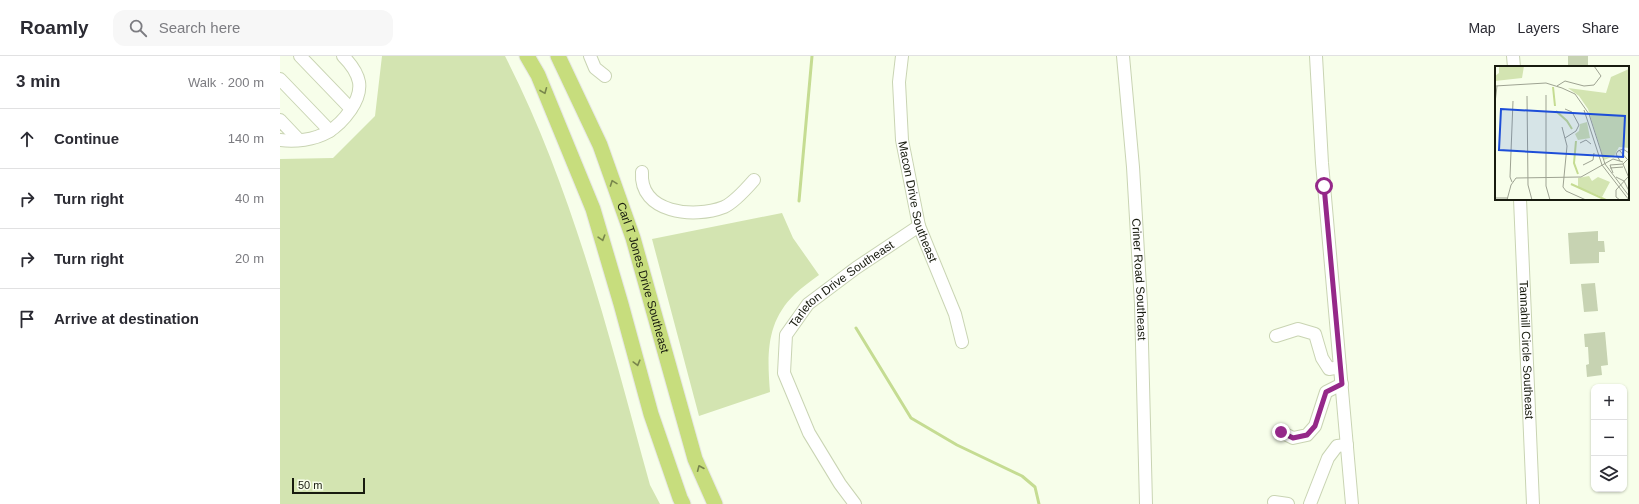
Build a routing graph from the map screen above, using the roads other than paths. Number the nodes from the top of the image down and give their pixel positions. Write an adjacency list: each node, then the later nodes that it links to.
1 (300, 56): 13 (street)
2 (343, 56): 13 (street)
3 (527, 56): 30 (main road, one-way to 30)
4 (558, 56): 31 (main road, Carl T Jones Drive Southeast, one-way to 4)
5 (590, 56): 11 (street)
6 (902, 56): 21 (street, Macon Drive Southeast)
7 (1123, 56): 33 (street, Criner Road Southeast)
8 (1316, 56): 24 (street)
9 (1513, 56): 10 (street)
10 (1514, 66)
11 (605, 76)
12 (280, 79): 15 (street)
13 (351, 109): 15 (street)
14 (280, 120): 17 (street)
15 (330, 130): 17 (street)
16 (280, 140): 17 (street)
17 (299, 140)
18 (642, 172): 19 (street)
19 (754, 180)
20 (1520, 200): 29 (street, Tannahill Circle Southeast)
21 (919, 226): 23 (street, Macon Drive Southeast); 32 (street, Tarleton Drive Southeast)
22 (1276, 336): 24 (street)
23 (962, 342)
24 (1340, 367): 25 (street)
25 (1342, 384): 26 (street); 27 (street)
26 (1281, 432)
27 (1347, 445): 35 (street); 36 (street)
28 (1274, 502): 34 (street)
29 (1536, 503)
30 (683, 504)
31 (715, 504)
32 (855, 504)
33 (1146, 504)
34 (1288, 504)
35 (1310, 504)
36 (1352, 504)

